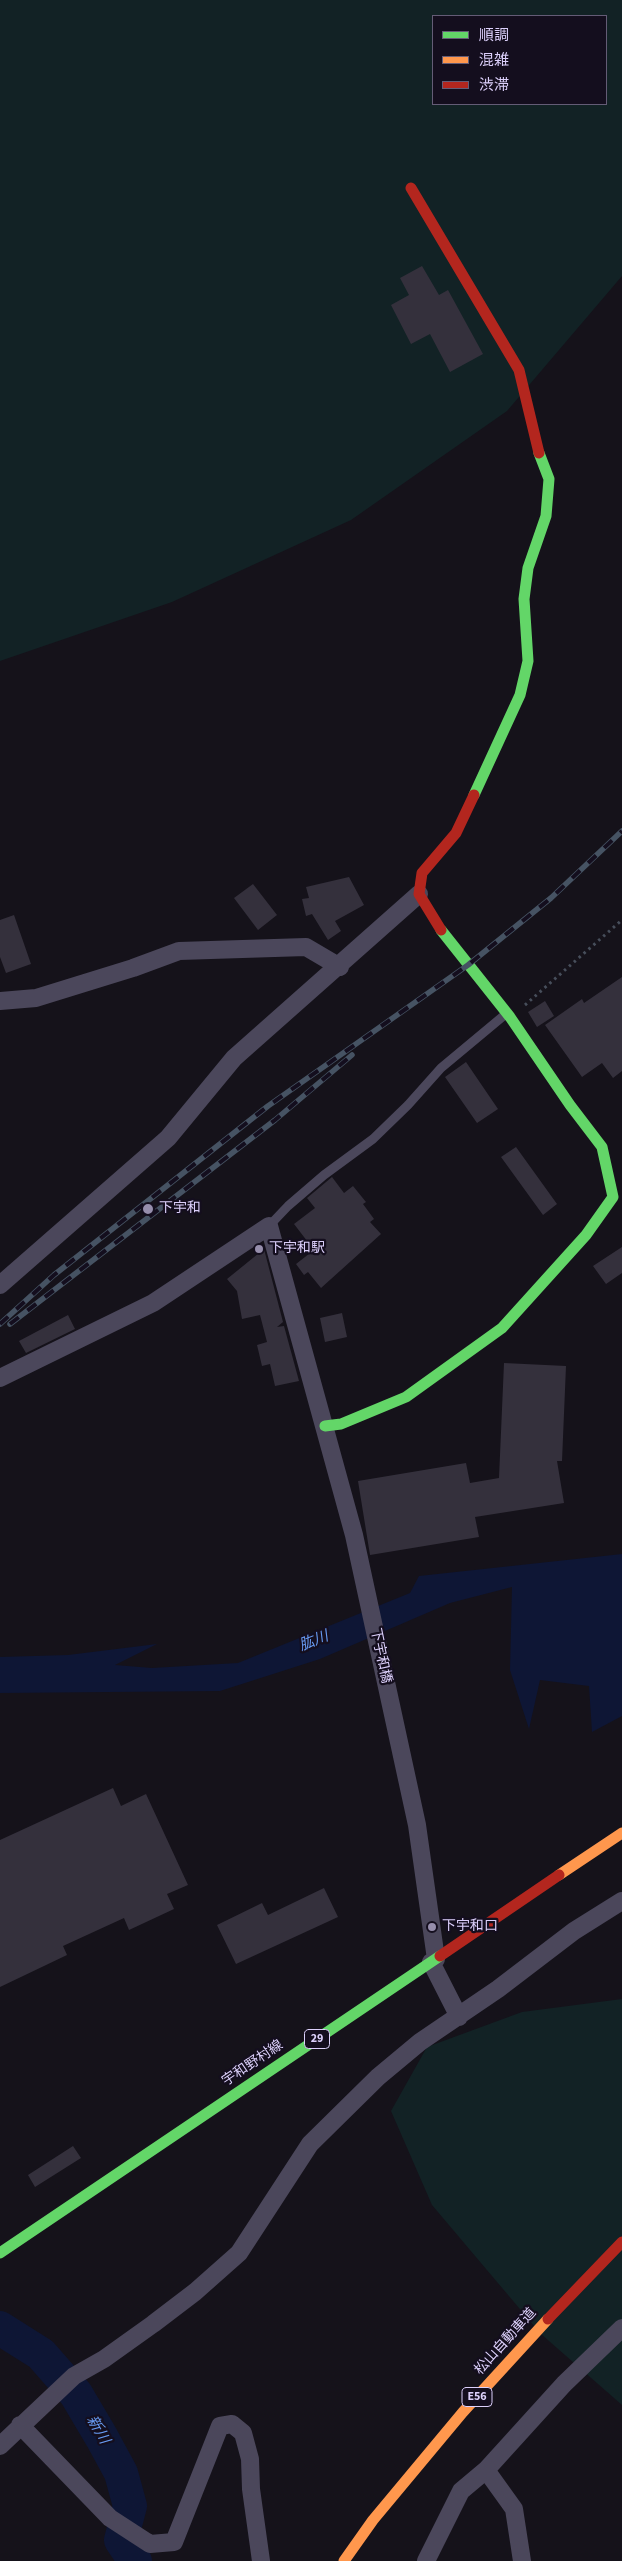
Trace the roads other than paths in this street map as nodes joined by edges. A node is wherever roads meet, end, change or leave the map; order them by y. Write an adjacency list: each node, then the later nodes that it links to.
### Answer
1 (411, 188): 2 (main road)
2 (420, 894): 3 (street); 5 (main road)
3 (340, 967): 4 (street); 8 (street)
4 (0, 1001)
5 (509, 1015): 6 (main road); 7 (lane)
6 (618, 1197): 10 (main road)
7 (269, 1226): 9 (street); 10 (street, 下宇和橋)
8 (0, 1285)
9 (0, 1378)
10 (325, 1426): 13 (street, 下宇和橋)
11 (622, 1834): 13 (main road, 宇和野村線 / 29)
12 (622, 1900): 14 (street)
13 (434, 1960): 14 (street, 下宇和橋); 16 (main road, 宇和野村線 / 29)
14 (459, 2017): 18 (street)
15 (622, 2242): 22 (main road, 松山自動車道 / E56)
16 (0, 2253)
17 (622, 2328): 20 (street)
18 (20, 2425): 19 (street); 21 (street)
19 (0, 2446)
20 (486, 2470): 23 (street); 24 (street)
21 (261, 2561)
22 (344, 2561)
23 (426, 2561)
24 (522, 2561)

